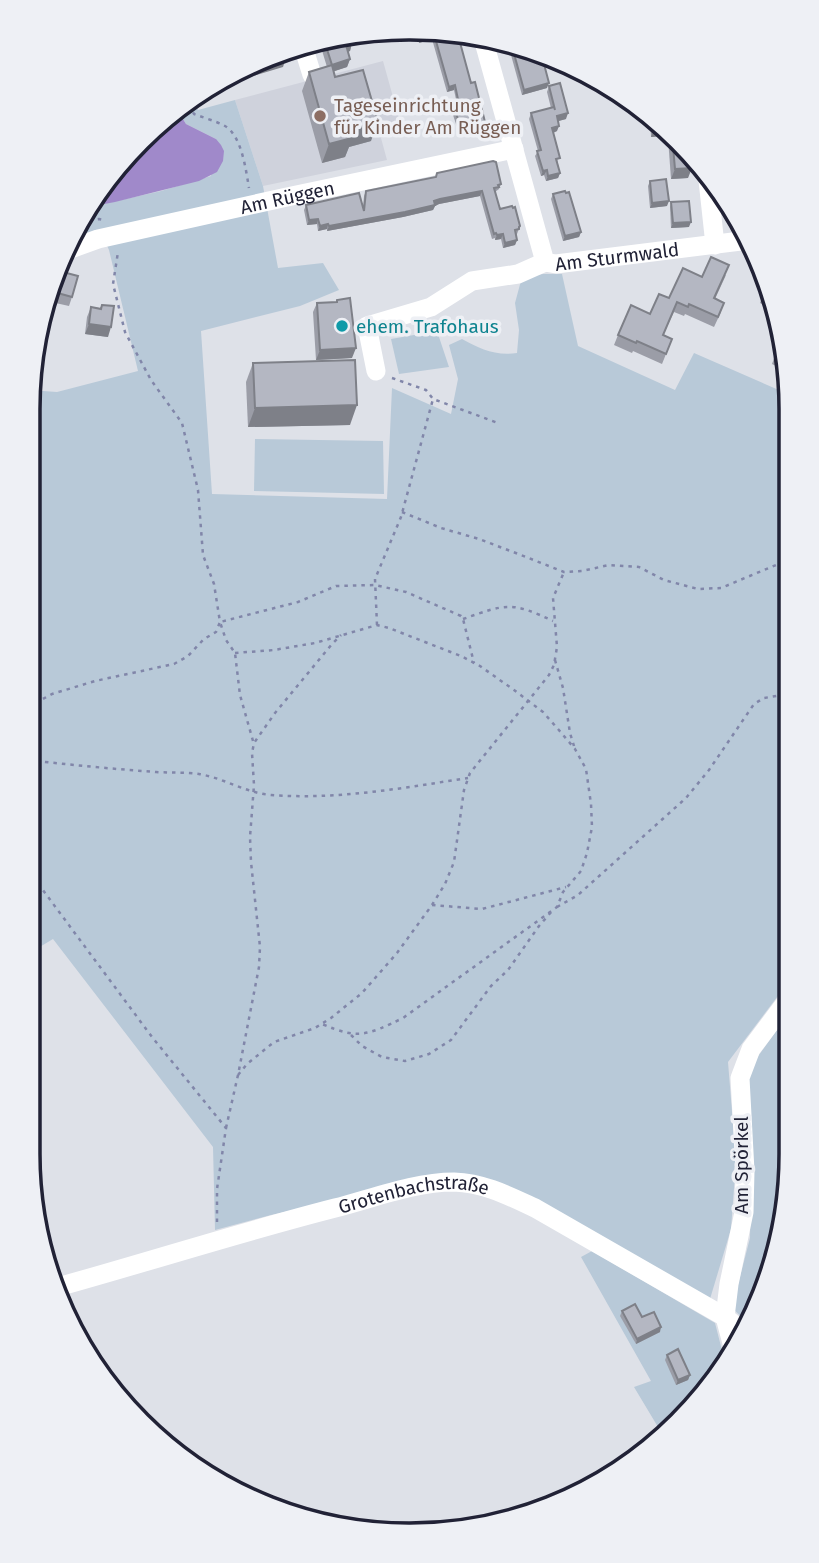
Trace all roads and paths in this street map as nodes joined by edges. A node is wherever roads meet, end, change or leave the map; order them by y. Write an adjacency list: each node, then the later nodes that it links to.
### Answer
1 (486, 48): 5 (street, Am Sturmwald)
2 (306, 55): 3 (street)
3 (312, 75)
4 (192, 111): 7 (path)
5 (513, 149): 7 (street, Am Rüggen); 12 (street, Am Sturmwald)
6 (710, 194): 10 (street)
7 (253, 205): 8 (street, Am Rüggen)
8 (122, 234): 11 (street, Am Rüggen); 22 (path)
9 (738, 241): 10 (street, Am Sturmwald)
10 (715, 244): 12 (street, Am Sturmwald)
11 (78, 246)
12 (545, 262): 13 (street)
13 (376, 372): 14 (path)
14 (433, 399): 15 (path); 16 (path)
15 (498, 423)
16 (402, 512): 18 (path); 19 (path)
17 (779, 564): 18 (path)
18 (564, 572): 21 (path)
19 (375, 585): 20 (path); 22 (path); 23 (path)
20 (463, 619): 21 (path); 27 (path)
21 (555, 621): 26 (path)
22 (220, 622): 25 (path); 29 (path)
23 (377, 625): 24 (path); 27 (path)
24 (343, 634): 25 (path); 31 (path)
25 (235, 653): 31 (path)
26 (555, 659): 30 (path); 32 (path)
27 (474, 663): 30 (path)
28 (779, 696): 39 (path)
29 (40, 701)
30 (528, 701): 32 (path); 34 (path)
31 (254, 743): 35 (path)
32 (575, 749): 37 (path)
33 (40, 761): 35 (path)
34 (468, 778): 35 (path); 38 (path)
35 (254, 791): 43 (path)
36 (40, 886): 44 (path)
37 (567, 887): 38 (path); 39 (path)
38 (432, 905): 41 (path)
39 (556, 907): 42 (path); 42 (path)
40 (779, 1011): 47 (street, Am Spörkel)
41 (322, 1024): 42 (path); 43 (path)
42 (350, 1034)
43 (239, 1075): 44 (path)
44 (226, 1128): 45 (path)
45 (216, 1241): 46 (street, Grotenbachstraße); 47 (street, Grotenbachstraße)
46 (64, 1284)
47 (725, 1317): 48 (street, Grotenbachstraße); 49 (street, Am Spörkel)
48 (736, 1326)
49 (730, 1336)

